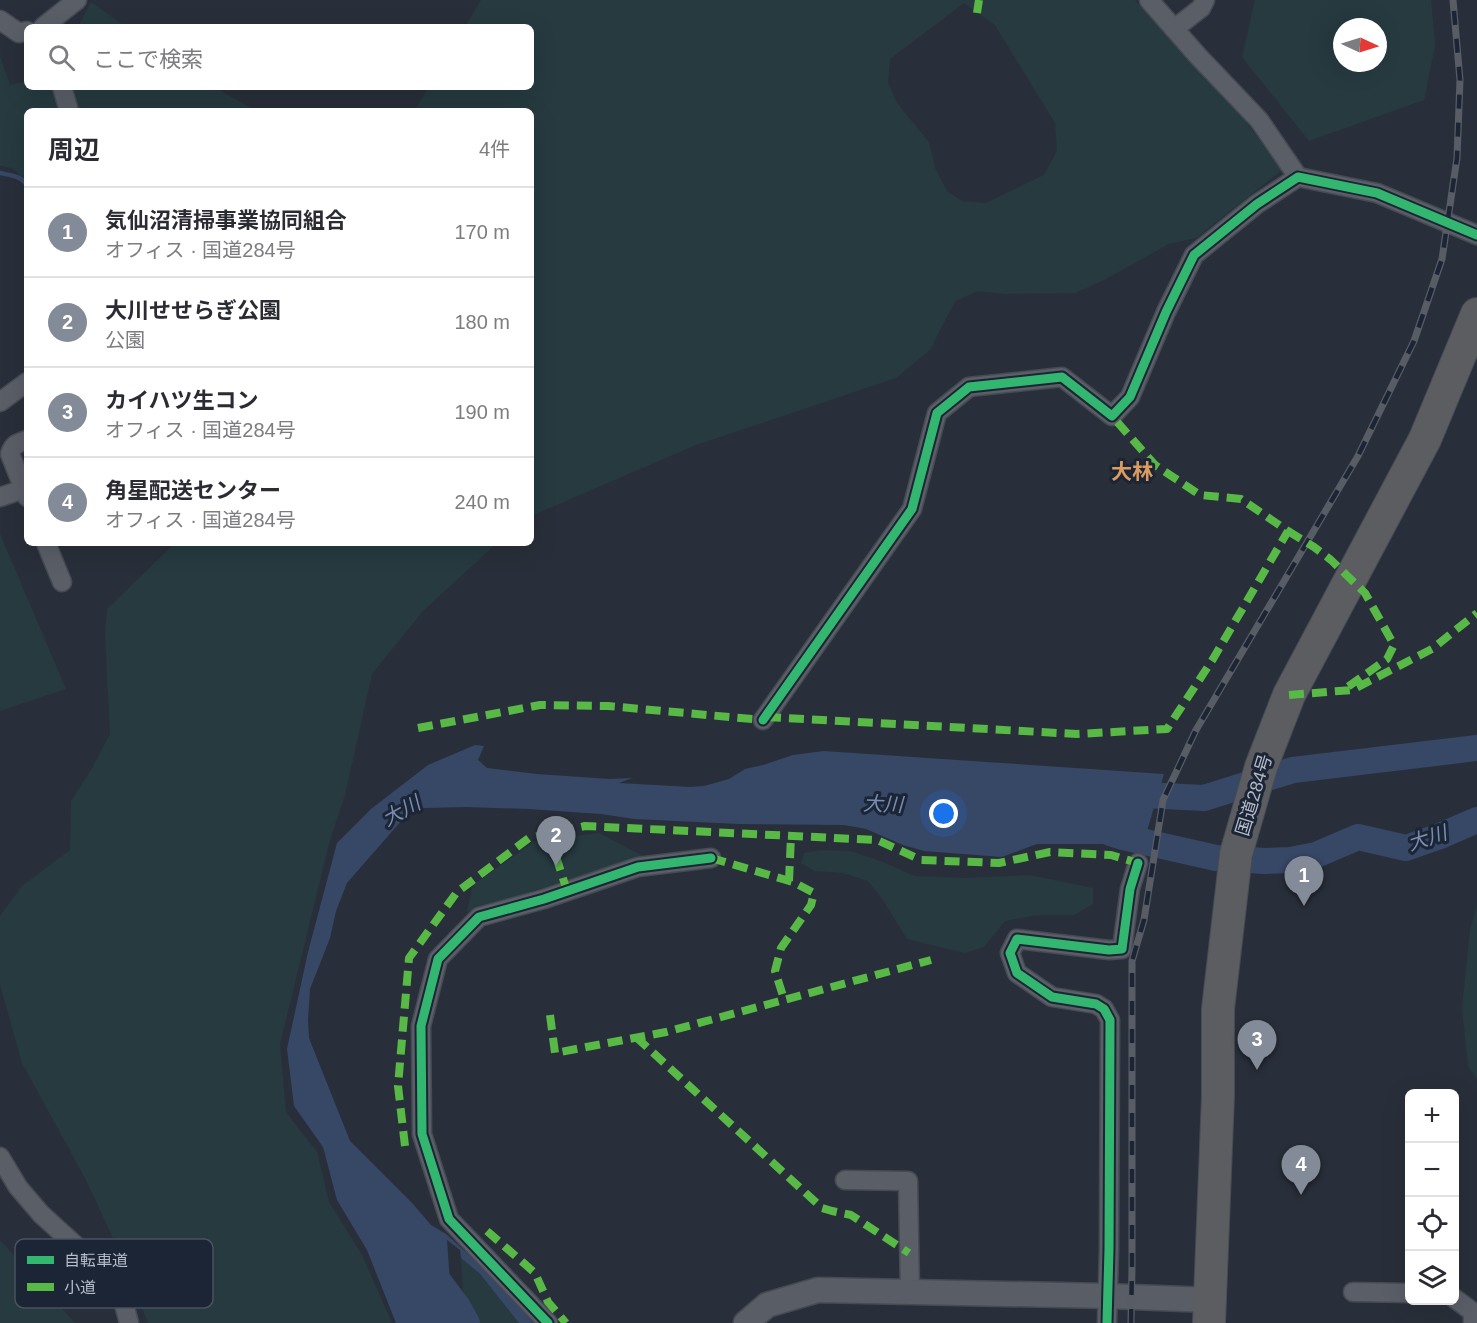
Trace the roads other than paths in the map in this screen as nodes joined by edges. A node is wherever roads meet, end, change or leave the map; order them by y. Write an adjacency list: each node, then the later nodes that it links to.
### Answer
1 (76, 0): 5 (street)
2 (1149, 0): 6 (street)
3 (1205, 0): 6 (street)
4 (0, 20): 7 (street)
5 (47, 24)
6 (1174, 29): 10 (street)
7 (24, 32)
8 (63, 90): 9 (street)
9 (68, 108)
10 (1298, 177): 11 (street); 21 (street)
11 (1477, 235)
12 (1477, 314): 33 (highway, 国道284号)
13 (24, 384): 14 (street)
14 (0, 402)
15 (24, 441): 16 (street)
16 (24, 486)
17 (24, 491): 18 (street)
18 (0, 497)
19 (47, 546): 20 (street)
20 (62, 582)
21 (764, 720)
22 (711, 858): 35 (street)
23 (1138, 863): 30 (street)
24 (0, 1157): 26 (street)
25 (845, 1180): 27 (street)
26 (68, 1239)
27 (910, 1292): 30 (street); 36 (street)
28 (1353, 1292): 29 (street)
29 (1405, 1293)
30 (1107, 1296): 33 (street); 37 (street)
31 (1459, 1301): 38 (street)
32 (125, 1308): 34 (street)
33 (1209, 1311)
34 (129, 1323)
35 (548, 1323)
36 (746, 1323)
37 (1107, 1323)
38 (1473, 1323)

